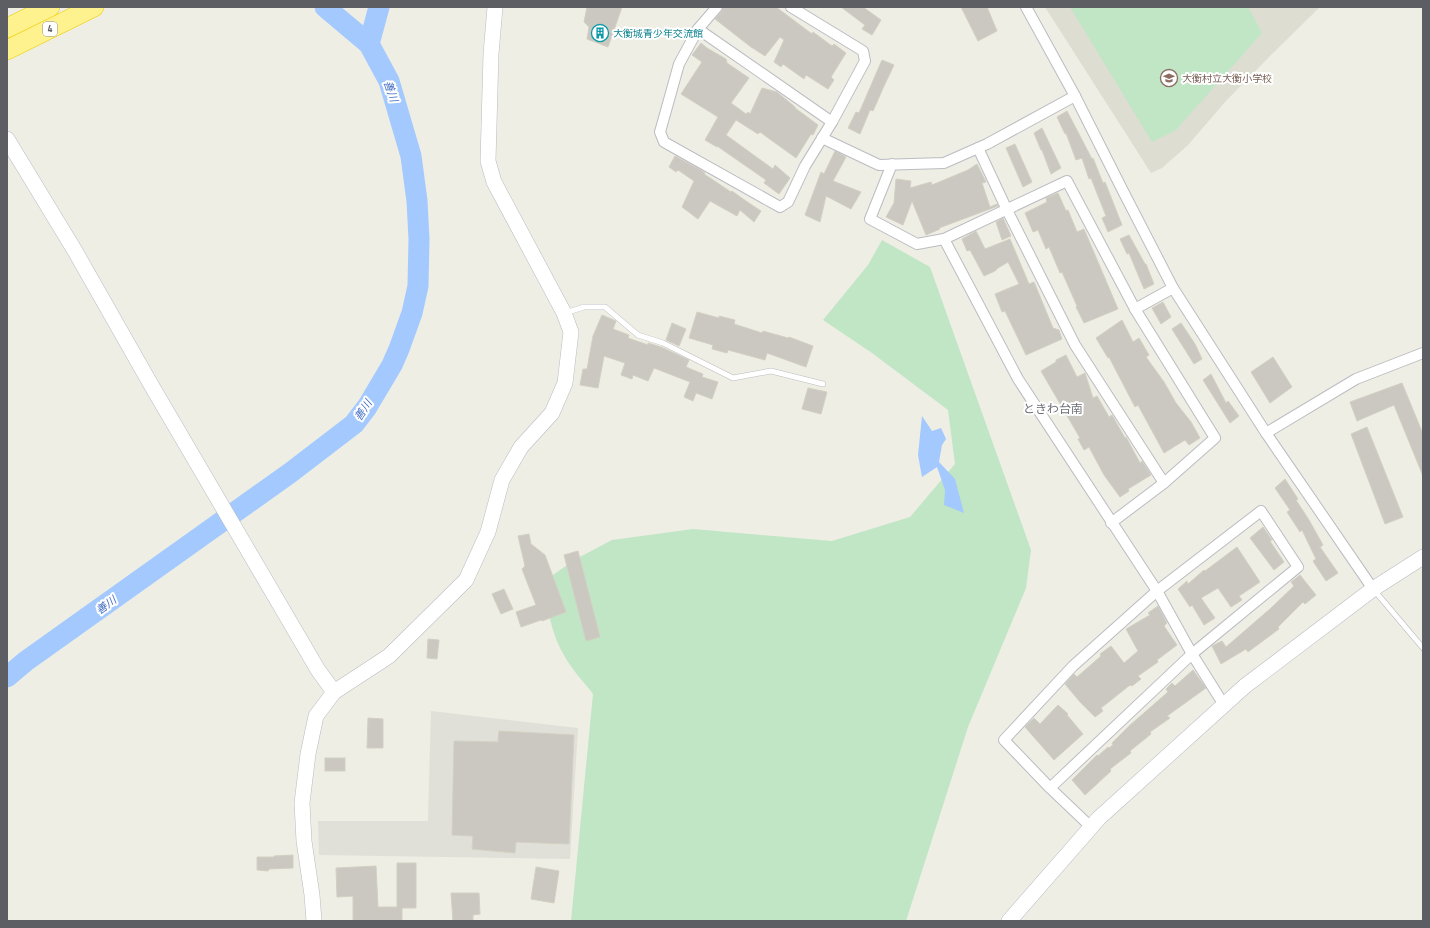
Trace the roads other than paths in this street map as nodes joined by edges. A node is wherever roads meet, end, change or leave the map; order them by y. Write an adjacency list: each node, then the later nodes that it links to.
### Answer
1 (50, 7): 7 (highway, 4)
2 (94, 7): 9 (highway, 4)
3 (495, 7): 20 (street)
4 (717, 7): 8 (street)
5 (1026, 7): 10 (street)
6 (793, 8): 11 (street)
7 (7, 28)
8 (698, 29): 11 (street); 12 (street)
9 (7, 50)
10 (1076, 96): 14 (street); 18 (street)
11 (832, 122): 12 (street)
12 (822, 138): 15 (street)
13 (7, 139): 31 (street)
14 (978, 148): 15 (street); 16 (street)
15 (892, 164): 17 (street)
16 (1007, 210): 17 (street); 19 (street); 24 (street)
17 (944, 239): 25 (street)
18 (1173, 288): 19 (street); 23 (street)
19 (1135, 309): 24 (street)
20 (564, 313): 22 (lane); 31 (street)
21 (1423, 353): 23 (street)
22 (823, 384)
23 (1266, 432): 27 (street)
24 (1164, 483): 25 (street)
25 (1111, 523): 28 (street)
26 (1423, 557): 27 (street)
27 (1373, 589): 29 (lane); 32 (street)
28 (1157, 591): 30 (street); 30 (street); 33 (street)
29 (1423, 648)
30 (1192, 654): 32 (street); 33 (street)
31 (334, 692): 35 (street)
32 (1224, 704): 34 (street)
33 (1050, 788): 34 (street)
34 (1092, 827): 36 (street)
35 (314, 921)
36 (1009, 921)

